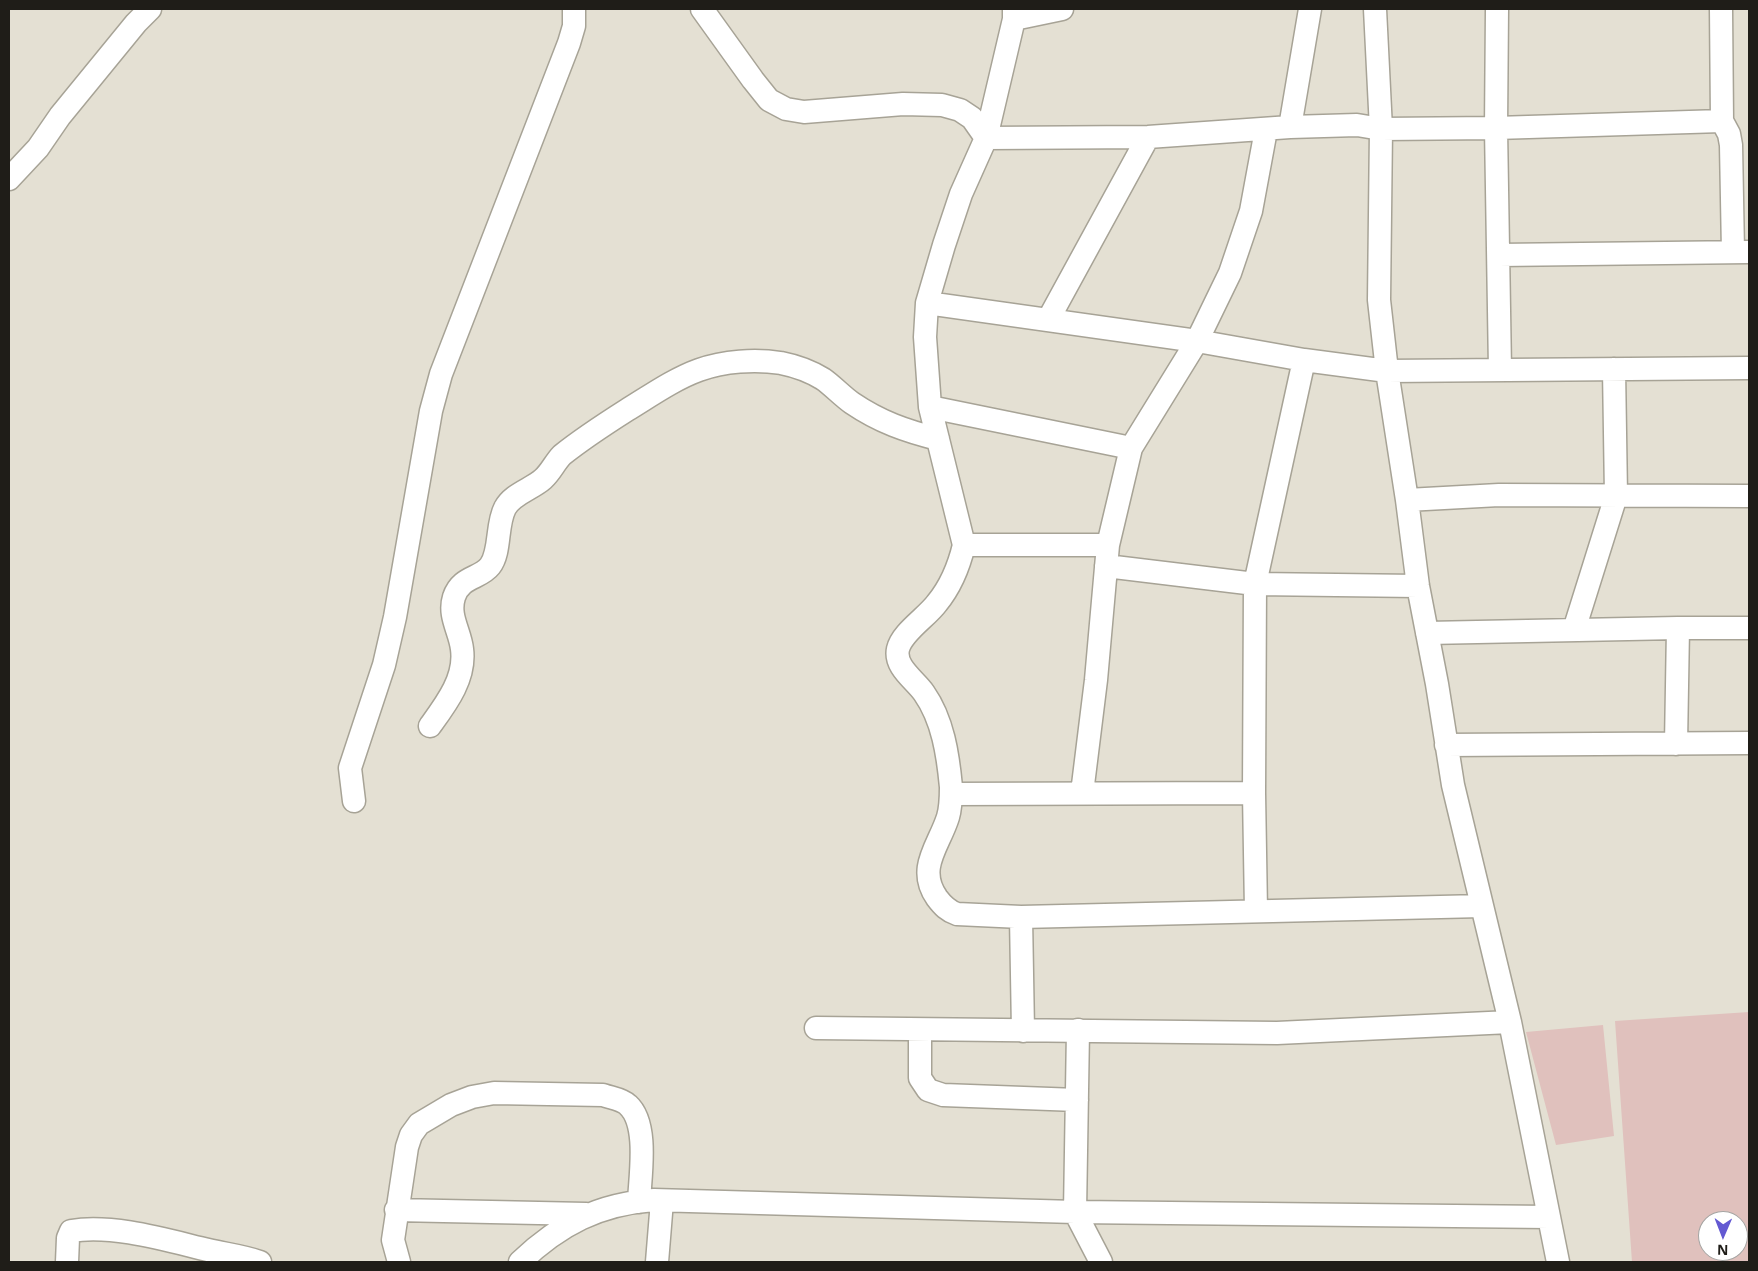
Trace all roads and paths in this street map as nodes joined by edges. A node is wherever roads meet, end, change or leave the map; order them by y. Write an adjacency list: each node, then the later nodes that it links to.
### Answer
1 (150, 9): 17 (street)
2 (574, 9): 49 (street)
3 (702, 9): 16 (street)
4 (1062, 9): 9 (street)
5 (1310, 9): 11 (street)
6 (1375, 9): 13 (street)
7 (1497, 9): 12 (street)
8 (1721, 9): 10 (street)
9 (1014, 14): 16 (street)
10 (1722, 121): 12 (street); 18 (street)
11 (1290, 128): 13 (street); 14 (street)
12 (1496, 128): 13 (street); 19 (street)
13 (1381, 129): 27 (street)
14 (1266, 130): 15 (street); 22 (street)
15 (1148, 137): 16 (street); 21 (street)
16 (986, 138): 20 (street)
17 (9, 179)
18 (1741, 252): 19 (street)
19 (1499, 255): 26 (street)
20 (927, 303): 21 (street); 28 (street)
21 (1048, 320): 22 (street)
22 (1197, 341): 23 (street); 30 (street)
23 (1304, 360): 27 (street); 36 (street)
24 (1749, 368): 25 (street)
25 (1614, 369): 26 (street); 31 (street)
26 (1500, 370): 27 (street)
27 (1387, 372): 33 (street)
28 (930, 407): 29 (street); 30 (street)
29 (938, 439): 34 (street); 42 (street)
30 (1131, 448): 35 (street)
31 (1616, 496): 32 (street); 33 (street); 40 (street)
32 (1749, 496)
33 (1407, 500): 37 (street)
34 (964, 545): 35 (street); 48 (street)
35 (1107, 556): 36 (street); 46 (street)
36 (1255, 584): 37 (street); 47 (street)
37 (1418, 586): 41 (street)
38 (1678, 628): 39 (street); 40 (street); 44 (street)
39 (1749, 628)
40 (1574, 630): 41 (street)
41 (1427, 633): 45 (street)
42 (430, 726)
43 (1749, 743): 44 (street)
44 (1676, 744): 45 (street)
45 (1446, 745): 50 (street)
46 (1082, 793): 47 (street); 48 (street)
47 (1254, 793): 51 (street)
48 (951, 794): 52 (street)
49 (354, 801)
50 (1482, 906): 51 (street); 53 (street)
51 (1256, 911): 52 (street)
52 (1022, 917): 57 (street)
53 (1510, 1022): 56 (street); 64 (street)
54 (816, 1028): 55 (street)
55 (920, 1030): 57 (street); 58 (street)
56 (1078, 1030): 57 (street); 58 (street)
57 (1023, 1031)
58 (1077, 1100): 62 (street)
59 (662, 1201): 60 (street); 62 (street); 71 (street)
60 (639, 1202): 61 (street); 63 (street)
61 (396, 1210): 63 (street); 69 (street)
62 (1075, 1212): 64 (street); 66 (street)
63 (587, 1214): 70 (street)
64 (1550, 1217): 72 (street)
65 (206, 1256): 67 (street); 68 (street)
66 (1094, 1261)
67 (67, 1262)
68 (260, 1262)
69 (398, 1262)
70 (520, 1262)
71 (657, 1262)
72 (1558, 1262)

